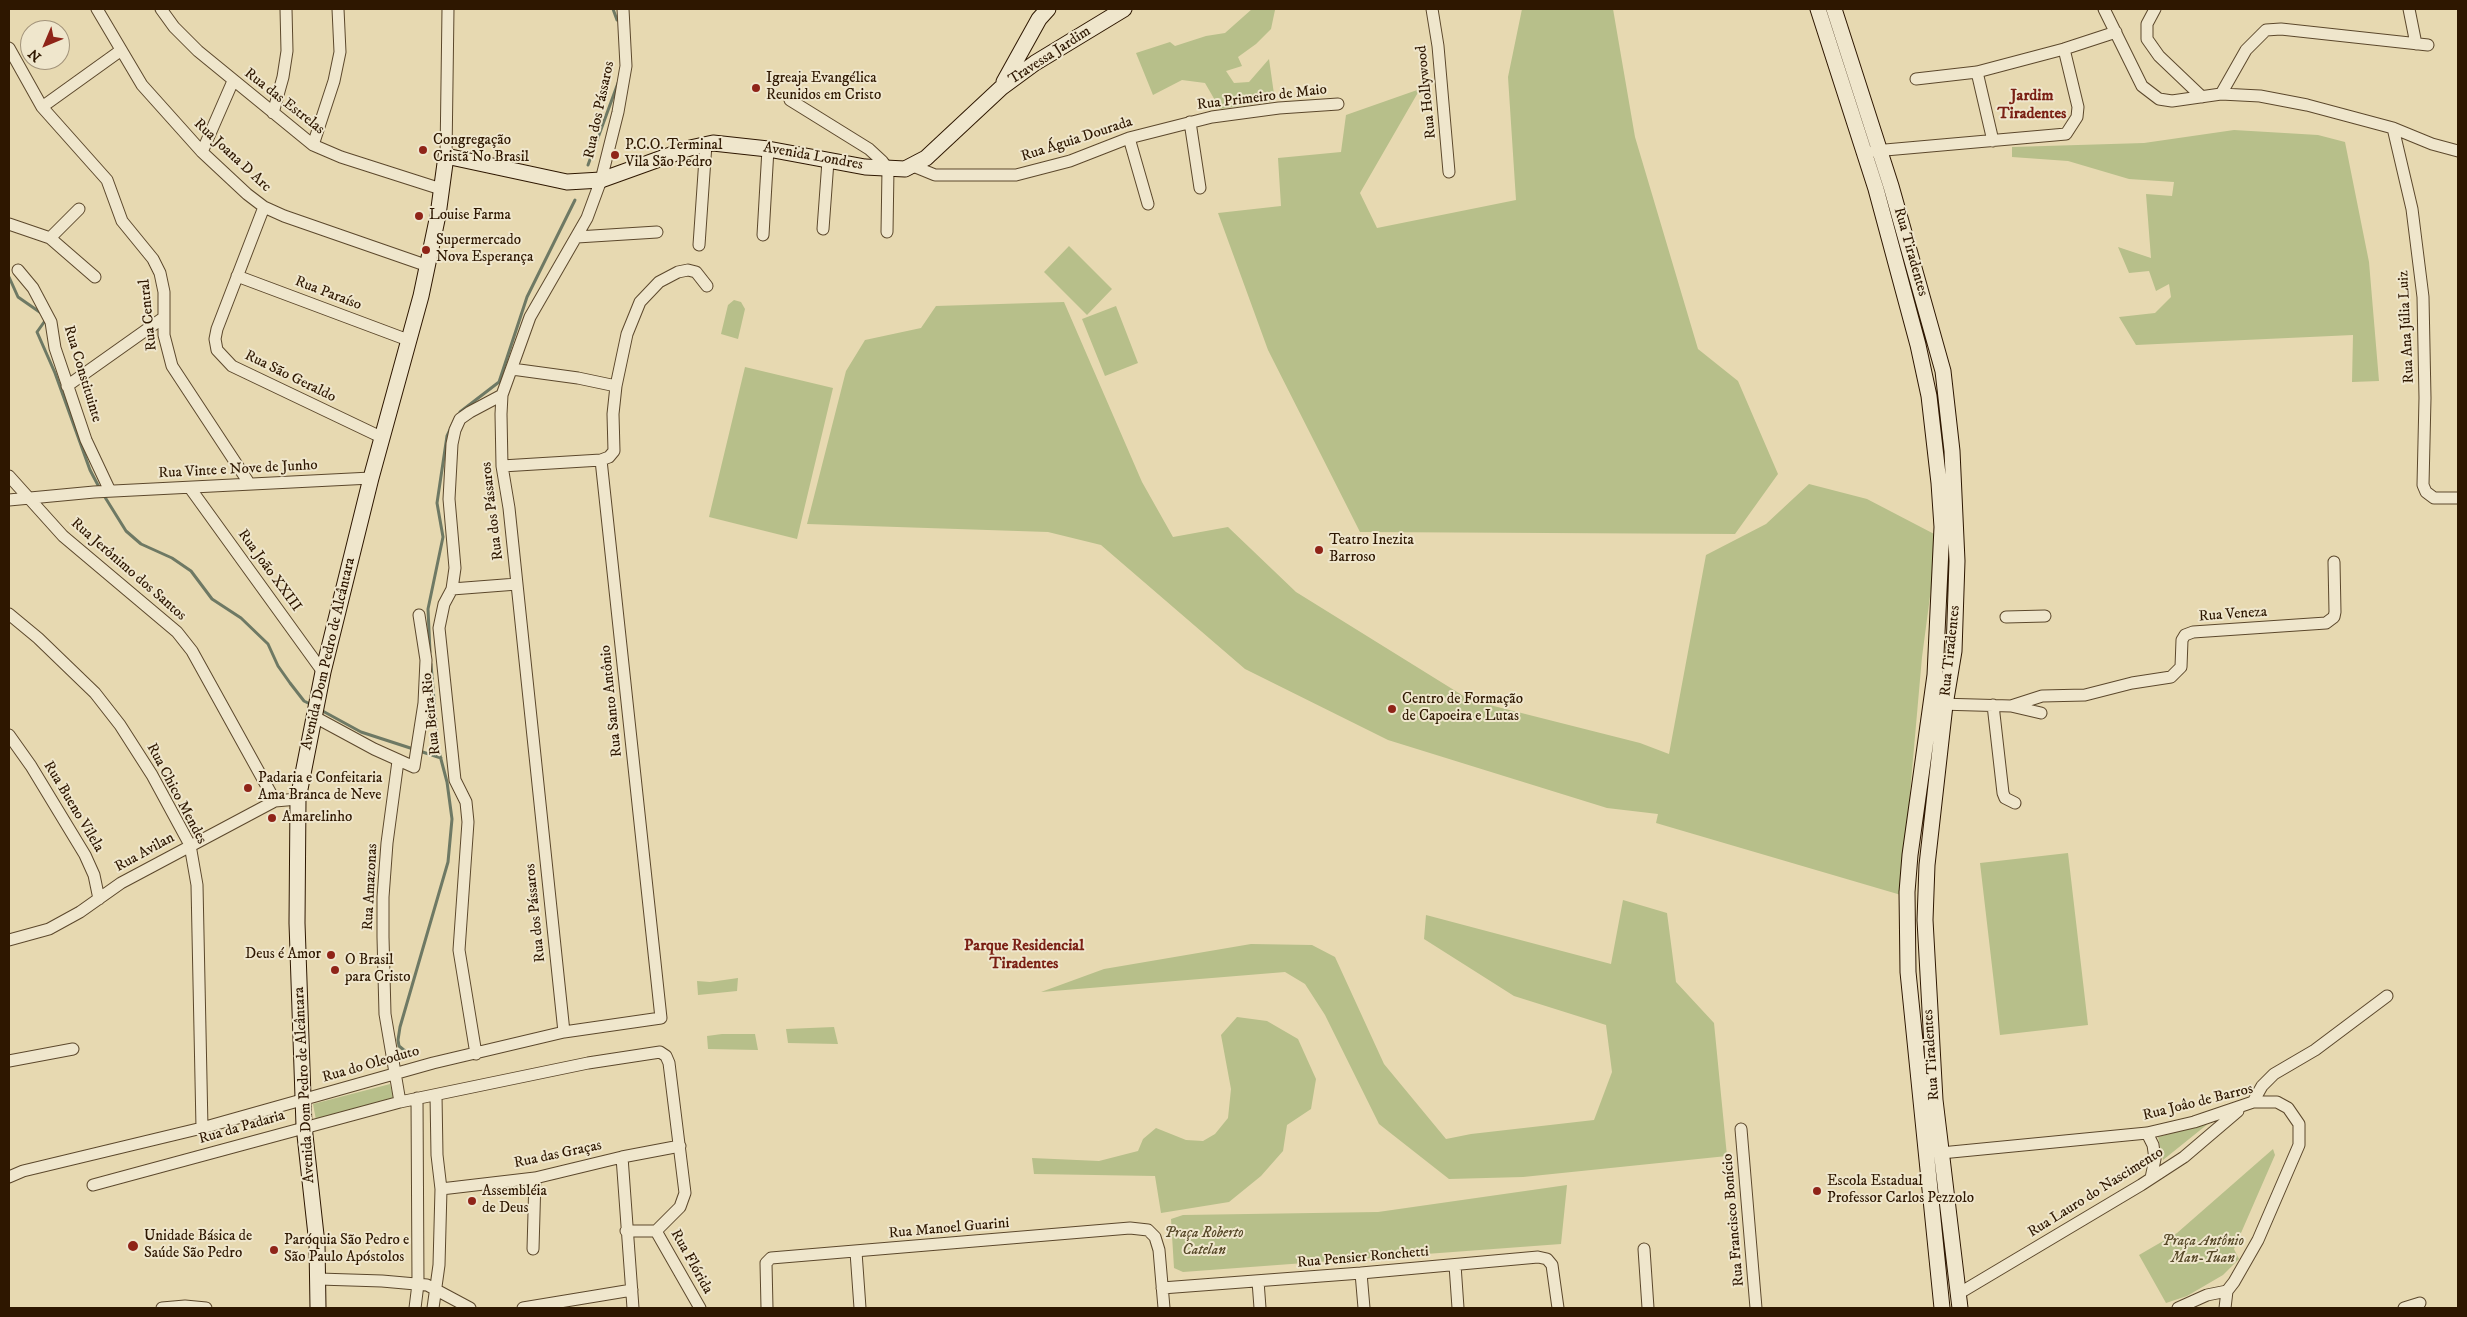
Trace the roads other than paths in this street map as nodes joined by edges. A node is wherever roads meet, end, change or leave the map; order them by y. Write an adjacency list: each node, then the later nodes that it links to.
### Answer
1 (97, 9): 21 (street, Rua Joana D Arc)
2 (161, 9): 25 (street, Rua das Estrelas)
3 (286, 9): 32 (street)
4 (338, 9): 37 (street)
5 (448, 9): 44 (street, Avenida Dom Pedro de Alcântara)
6 (623, 9): 49 (street, Rua dos Pássaros)
7 (1124, 9): 22 (street, Travessa Jardim)
8 (1432, 9): 48 (street, Rua Hollywood)
9 (1818, 9): 43 (street, Rua Tiradentes)
10 (1834, 9): 40 (street, Rua Tiradentes)
11 (2104, 9): 15 (street)
12 (2155, 9): 28 (street)
13 (2409, 9): 16 (street)
14 (1043, 10): 19 (street)
15 (2116, 32): 20 (street); 28 (street)
16 (2416, 44): 17 (street); 27 (street)
17 (2428, 45)
18 (9, 48): 31 (street, Rua Central)
19 (1023, 48): 22 (street); 26 (street)
20 (2064, 49): 23 (street); 36 (street)
21 (120, 51): 31 (street); 42 (street, Rua Joana D Arc)
22 (1035, 63): 26 (street, Travessa Jardim)
23 (1977, 72): 24 (street); 36 (street)
24 (1916, 79)
25 (233, 81): 32 (street, Rua das Estrelas); 42 (street)
26 (1001, 88): 46 (street, Avenida Londres)
27 (2221, 94): 28 (street); 34 (street)
28 (2202, 97)
29 (790, 100): 47 (street)
30 (1338, 104): 33 (street, Rua Primeiro de Maio)
31 (42, 107): 70 (street, Rua Central)
32 (272, 113): 37 (street, Rua das Estrelas)
33 (1190, 122): 35 (street, Rua Águia Dourada); 51 (street)
34 (2393, 128): 41 (street); 85 (street, Rua Ana Júlia Luiz)
35 (1129, 138): 46 (street, Rua Águia Dourada); 54 (street)
36 (1992, 141): 40 (street)
37 (312, 144): 52 (street, Rua das Estrelas)
38 (706, 144): 39 (street, Avenida Londres); 49 (street, Avenida Londres); 64 (street)
39 (768, 149): 45 (street, Avenida Londres); 61 (street)
40 (1880, 150): 43 (street); 50 (street, Rua Tiradentes)
41 (2458, 151)
42 (202, 152): 55 (street, Rua Joana D Arc)
43 (1864, 152): 53 (street, Rua Tiradentes)
44 (446, 156): 49 (street, Avenida Londres); 52 (street, Avenida Dom Pedro de Alcântara)
45 (828, 161): 47 (street, Avenida Londres); 58 (street)
46 (913, 166): 47 (street, Avenida Londres)
47 (888, 169): 60 (street)
48 (1450, 172)
49 (600, 180): 62 (street, Rua dos Pássaros)
50 (1891, 186): 53 (street); 87 (street, Rua Tiradentes)
51 (1200, 188)
52 (441, 189): 65 (street, Avenida Dom Pedro de Alcântara)
53 (1876, 190): 87 (street, Rua Tiradentes)
54 (1148, 204)
55 (264, 207): 65 (street, Rua Joana D Arc); 67 (street, Rua São Geraldo)
56 (79, 209): 63 (street)
57 (9, 224): 63 (street)
58 (823, 229)
59 (657, 232): 62 (street)
60 (887, 232)
61 (763, 235)
62 (577, 237): 72 (street, Rua dos Pássaros)
63 (50, 238): 68 (street)
64 (699, 245)
65 (428, 266): 71 (street, Avenida Dom Pedro de Alcântara)
66 (18, 270): 73 (street, Rua Constituinte)
67 (237, 276): 71 (street, Rua Paraíso); 76 (street, Rua São Geraldo)
68 (96, 277)
69 (707, 286): 74 (street)
70 (163, 318): 73 (street); 81 (street, Rua Central)
71 (408, 340): 76 (street, Avenida Dom Pedro de Alcântara)
72 (512, 369): 74 (street); 75 (street, Rua dos Pássaros)
73 (67, 386): 83 (street, Rua Constituinte)
74 (616, 386): 77 (street)
75 (502, 394): 78 (street, Rua dos Pássaros); 90 (street, Rua Beira Rio)
76 (383, 438): 80 (street, Avenida Dom Pedro de Alcântara)
77 (601, 460): 78 (street); 116 (street, Rua Santo Antônio)
78 (502, 466): 89 (street, Rua dos Pássaros)
79 (9, 476): 84 (street, Rua Jerônimo dos Santos)
80 (371, 478): 81 (street, Rua Vinte e Nove de Junho); 95 (street, Avenida Dom Pedro de Alcântara)
81 (249, 483): 82 (street, Rua Vinte e Nove de Junho)
82 (190, 488): 83 (street, Rua Vinte e Nove de Junho); 95 (street, Rua João XXIII)
83 (108, 491): 84 (street, Rua Vinte e Nove de Junho)
84 (27, 498): 86 (street, Rua Vinte e Nove de Junho); 104 (street, Rua Jerônimo dos Santos)
85 (2458, 498)
86 (9, 500)
87 (1949, 535): 96 (street, Rua Tiradentes)
88 (2334, 562): 98 (street, Rua Veneza)
89 (517, 584): 90 (street); 117 (street, Rua dos Pássaros)
90 (452, 588): 119 (street, Rua Beira Rio)
91 (9, 614): 108 (street, Rua Chico Mendes)
92 (419, 615): 102 (street)
93 (2045, 616): 94 (street)
94 (2006, 617)
95 (323, 672): 99 (street, Avenida Dom Pedro de Alcântara)
96 (1938, 704): 97 (street); 106 (street, Rua Tiradentes); 107 (street, Rua Tiradentes)
97 (1993, 705): 98 (street); 105 (street)
98 (2011, 706): 100 (street)
99 (314, 713): 102 (street); 103 (street, Avenida Dom Pedro de Alcântara)
100 (2041, 713)
101 (9, 735): 111 (street, Rua Bueno Vilela)
102 (398, 761): 121 (street, Rua Amazonas)
103 (298, 799): 104 (street, Rua Avilan); 124 (street, Avenida Dom Pedro de Alcântara)
104 (275, 801): 108 (street, Rua Avilan)
105 (2015, 803)
106 (1916, 811): 107 (street); 109 (street, Rua Tiradentes)
107 (1934, 814): 110 (street, Rua Tiradentes)
108 (190, 846): 111 (street, Rua Avilan); 128 (street, Rua Chico Mendes)
109 (1907, 885): 110 (street); 114 (street, Rua Tiradentes)
110 (1926, 890): 115 (street, Rua Tiradentes)
111 (99, 899): 112 (street, Rua Avilan)
112 (9, 940)
113 (2387, 996): 126 (street, Rua Lauro do Nascimento)
114 (1912, 1007): 115 (street); 173 (street, Rua Tiradentes)
115 (1929, 1012): 132 (street, Rua Tiradentes)
116 (659, 1019): 117 (street, Rua do Oleoduto)
117 (564, 1032): 119 (street, Rua do Oleoduto)
118 (73, 1049): 120 (street)
119 (476, 1054): 121 (street, Rua do Oleoduto)
120 (9, 1061)
121 (394, 1074): 124 (street, Rua do Oleoduto); 125 (street, Rua Amazonas)
122 (436, 1095): 123 (street); 131 (street); 138 (street)
123 (417, 1098): 125 (street); 148 (street)
124 (304, 1100): 127 (street, Avenida Dom Pedro de Alcântara); 128 (street, Rua do Oleoduto)
125 (400, 1102): 127 (street, Rua da Padaria)
126 (2241, 1108): 130 (street, Rua Joâo de Barros); 136 (street, Rua Lauro do Nascimento); 152 (street, Rua Joâo de Barros)
127 (304, 1126): 137 (street, Rua da Padaria); 146 (street, Avenida Dom Pedro de Alcântara)
128 (202, 1128): 134 (street, Rua do Oleoduto)
129 (1741, 1129): 172 (street, Rua Francisco Bonício)
130 (2146, 1133): 132 (street, Rua Joâo de Barros); 136 (street)
131 (680, 1146): 133 (street, Rua das Graças); 140 (street)
132 (1941, 1153): 153 (street, Rua Tiradentes)
133 (622, 1156): 135 (street, Rua das Graças); 139 (street)
134 (9, 1177)
135 (535, 1178): 138 (street, Rua das Graças); 141 (street)
136 (2151, 1178): 153 (street, Rua Lauro do Nascimento)
137 (93, 1185)
138 (441, 1189): 150 (street)
139 (626, 1231): 140 (street); 151 (street)
140 (656, 1231): 163 (street, Rua Flórida)
141 (533, 1249)
142 (1644, 1249): 171 (street)
143 (856, 1252): 149 (street, Rua Manoel Guarini); 164 (street, Rua Manoel Guarini); 165 (street)
144 (1455, 1265): 145 (street, Rua Pensier Ronchetti); 169 (street); 170 (street, Rua Pensier Ronchetti)
145 (1361, 1274): 147 (street, Rua Pensier Ronchetti); 168 (street)
146 (319, 1279): 148 (street); 157 (street, Avenida Dom Pedro de Alcântara)
147 (1258, 1281): 149 (street, Rua Pensier Ronchetti); 167 (street)
148 (418, 1284): 150 (street); 158 (street)
149 (1162, 1288): 166 (street)
150 (436, 1289): 159 (street); 160 (street)
151 (632, 1290): 161 (street); 162 (street)
152 (2227, 1291): 174 (street); 175 (street, Rua Joâo de Barros)
153 (1959, 1301)
154 (2420, 1303): 176 (street)
155 (162, 1308): 156 (street)
156 (206, 1308)
157 (318, 1308)
158 (415, 1308)
159 (433, 1308)
160 (470, 1308)
161 (524, 1308)
162 (633, 1308)
163 (700, 1308)
164 (767, 1308)
165 (860, 1308)
166 (1164, 1308)
167 (1260, 1308)
168 (1364, 1308)
169 (1458, 1308)
170 (1558, 1308)
171 (1648, 1308)
172 (1756, 1308)
173 (1942, 1308)
174 (2178, 1308)
175 (2225, 1308)
176 (2404, 1308)

